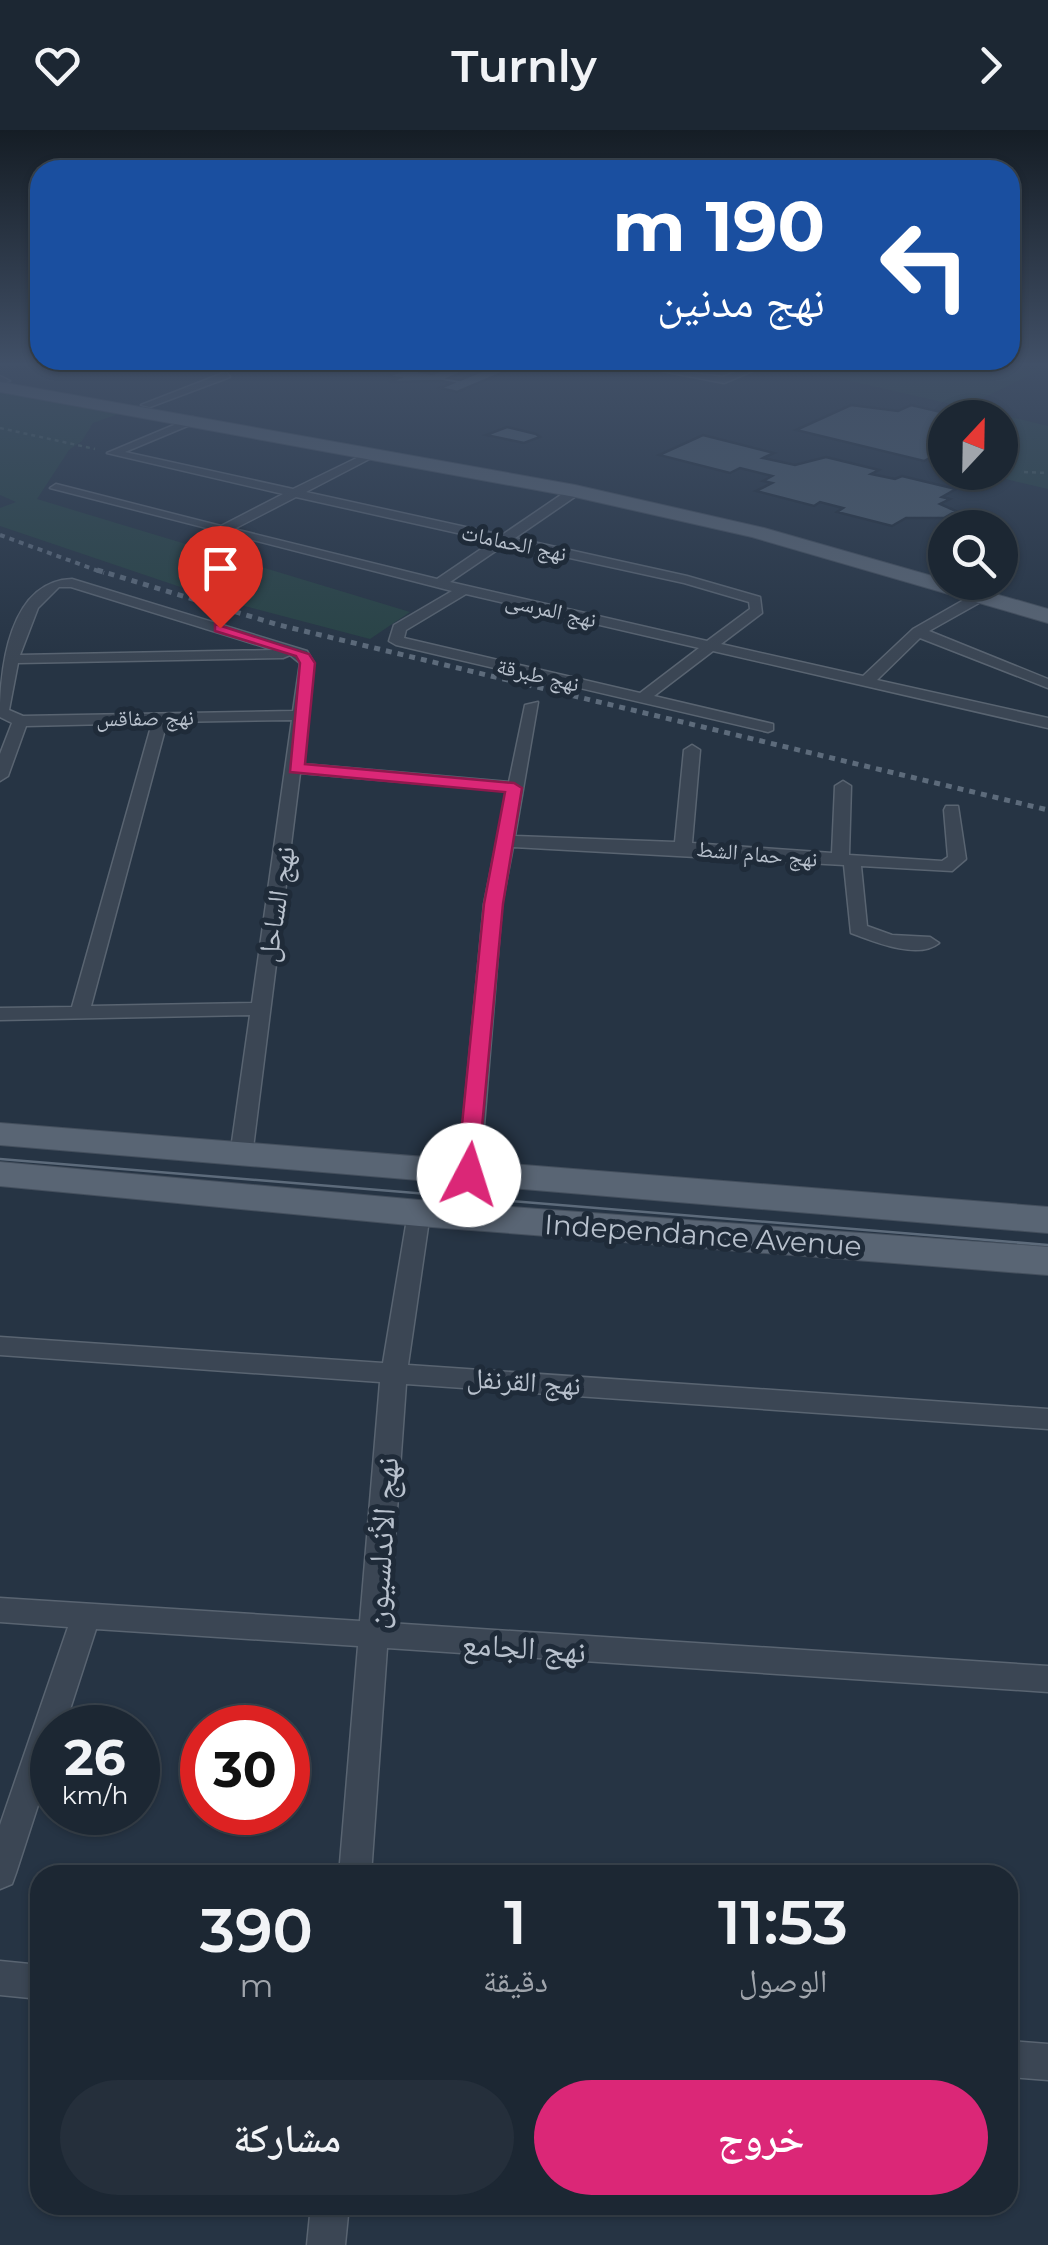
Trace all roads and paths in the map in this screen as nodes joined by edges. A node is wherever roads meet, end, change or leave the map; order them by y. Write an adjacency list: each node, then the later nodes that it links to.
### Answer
1 (166, 466): 9 (street, نهج الحمامات)
2 (349, 466): 9 (street)
3 (441, 466): 8 (main road)
4 (466, 466): 12 (main road)
5 (1024, 472): 6 (path)
6 (1048, 473)
7 (56, 488): 10 (street, نهج المرسى)
8 (575, 491): 11 (street); 13 (main road)
9 (292, 495): 10 (street); 11 (street, نهج الحمامات)
10 (222, 530): 14 (street, نهج المرسى)
11 (503, 540): 14 (street); 22 (street, نهج الحمامات)
12 (928, 570)
13 (928, 577)
14 (439, 584): 15 (street, نهج المرسى)
15 (464, 590): 22 (street, نهج المرسى); 27 (street, نهج طبرقة)
16 (961, 600): 21 (street)
17 (1005, 600): 20 (main road)
18 (1018, 600): 19 (main road)
19 (1048, 608)
20 (1048, 616)
21 (918, 632): 25 (street); 26 (street)
22 (712, 647): 25 (street, نهج المرسى); 27 (street)
23 (302, 654): 24 (street); 24 (street); 30 (street, نهج الساحل)
24 (13, 659): 28 (street)
25 (866, 682): 33 (street, نهج المرسى)
26 (1048, 684)
27 (640, 700): 34 (street, نهج طبرقة)
28 (1, 702): 32 (street)
29 (532, 705): 39 (street)
30 (300, 714): 31 (street, نهج صفاقس); 36 (street, نهج الساحل)
31 (162, 718): 32 (street, نهج صفاقس); 46 (street)
32 (20, 720): 37 (street)
33 (1048, 724)
34 (768, 727)
35 (692, 750): 42 (street)
36 (296, 768): 39 (street); 45 (street, نهج الساحل)
37 (0, 776)
38 (843, 786): 43 (street)
39 (514, 788): 41 (street)
40 (952, 810): 43 (street, نهج حمام الشط)
41 (504, 841): 42 (street, نهج حمام الشط); 51 (street)
42 (683, 848): 43 (street, نهج حمام الشط)
43 (846, 861): 44 (street)
44 (930, 943)
45 (260, 1009): 46 (street); 49 (street, نهج الساحل)
46 (80, 1012): 47 (street)
47 (0, 1014)
48 (0, 1134): 49 (main road, Independance Avenue)
49 (241, 1156): 51 (main road, Independance Avenue)
50 (0, 1174): 52 (main road, Independance Avenue)
51 (469, 1175): 53 (main road, Independance Avenue)
52 (420, 1213): 54 (main road, Independance Avenue); 56 (street, نهج الأندلسيون)
53 (1048, 1220)
54 (1048, 1261)
55 (0, 1346): 56 (street, نهج القرنفل)
56 (394, 1372): 57 (street, نهج القرنفل); 60 (street, نهج الأندلسيون)
57 (1048, 1419)
58 (0, 1610): 59 (street, نهج الجامع)
59 (86, 1616): 60 (street, نهج الجامع); 63 (street)
60 (374, 1637): 61 (street, نهج الجامع); 62 (street, نهج الأندلسيون)
61 (1048, 1679)
62 (356, 1865)
63 (0, 1873)
64 (0, 1978): 65 (street)
65 (30, 1981)
66 (1018, 2060): 67 (street)
67 (1048, 2062)
68 (329, 2215): 69 (street)
69 (326, 2245)

